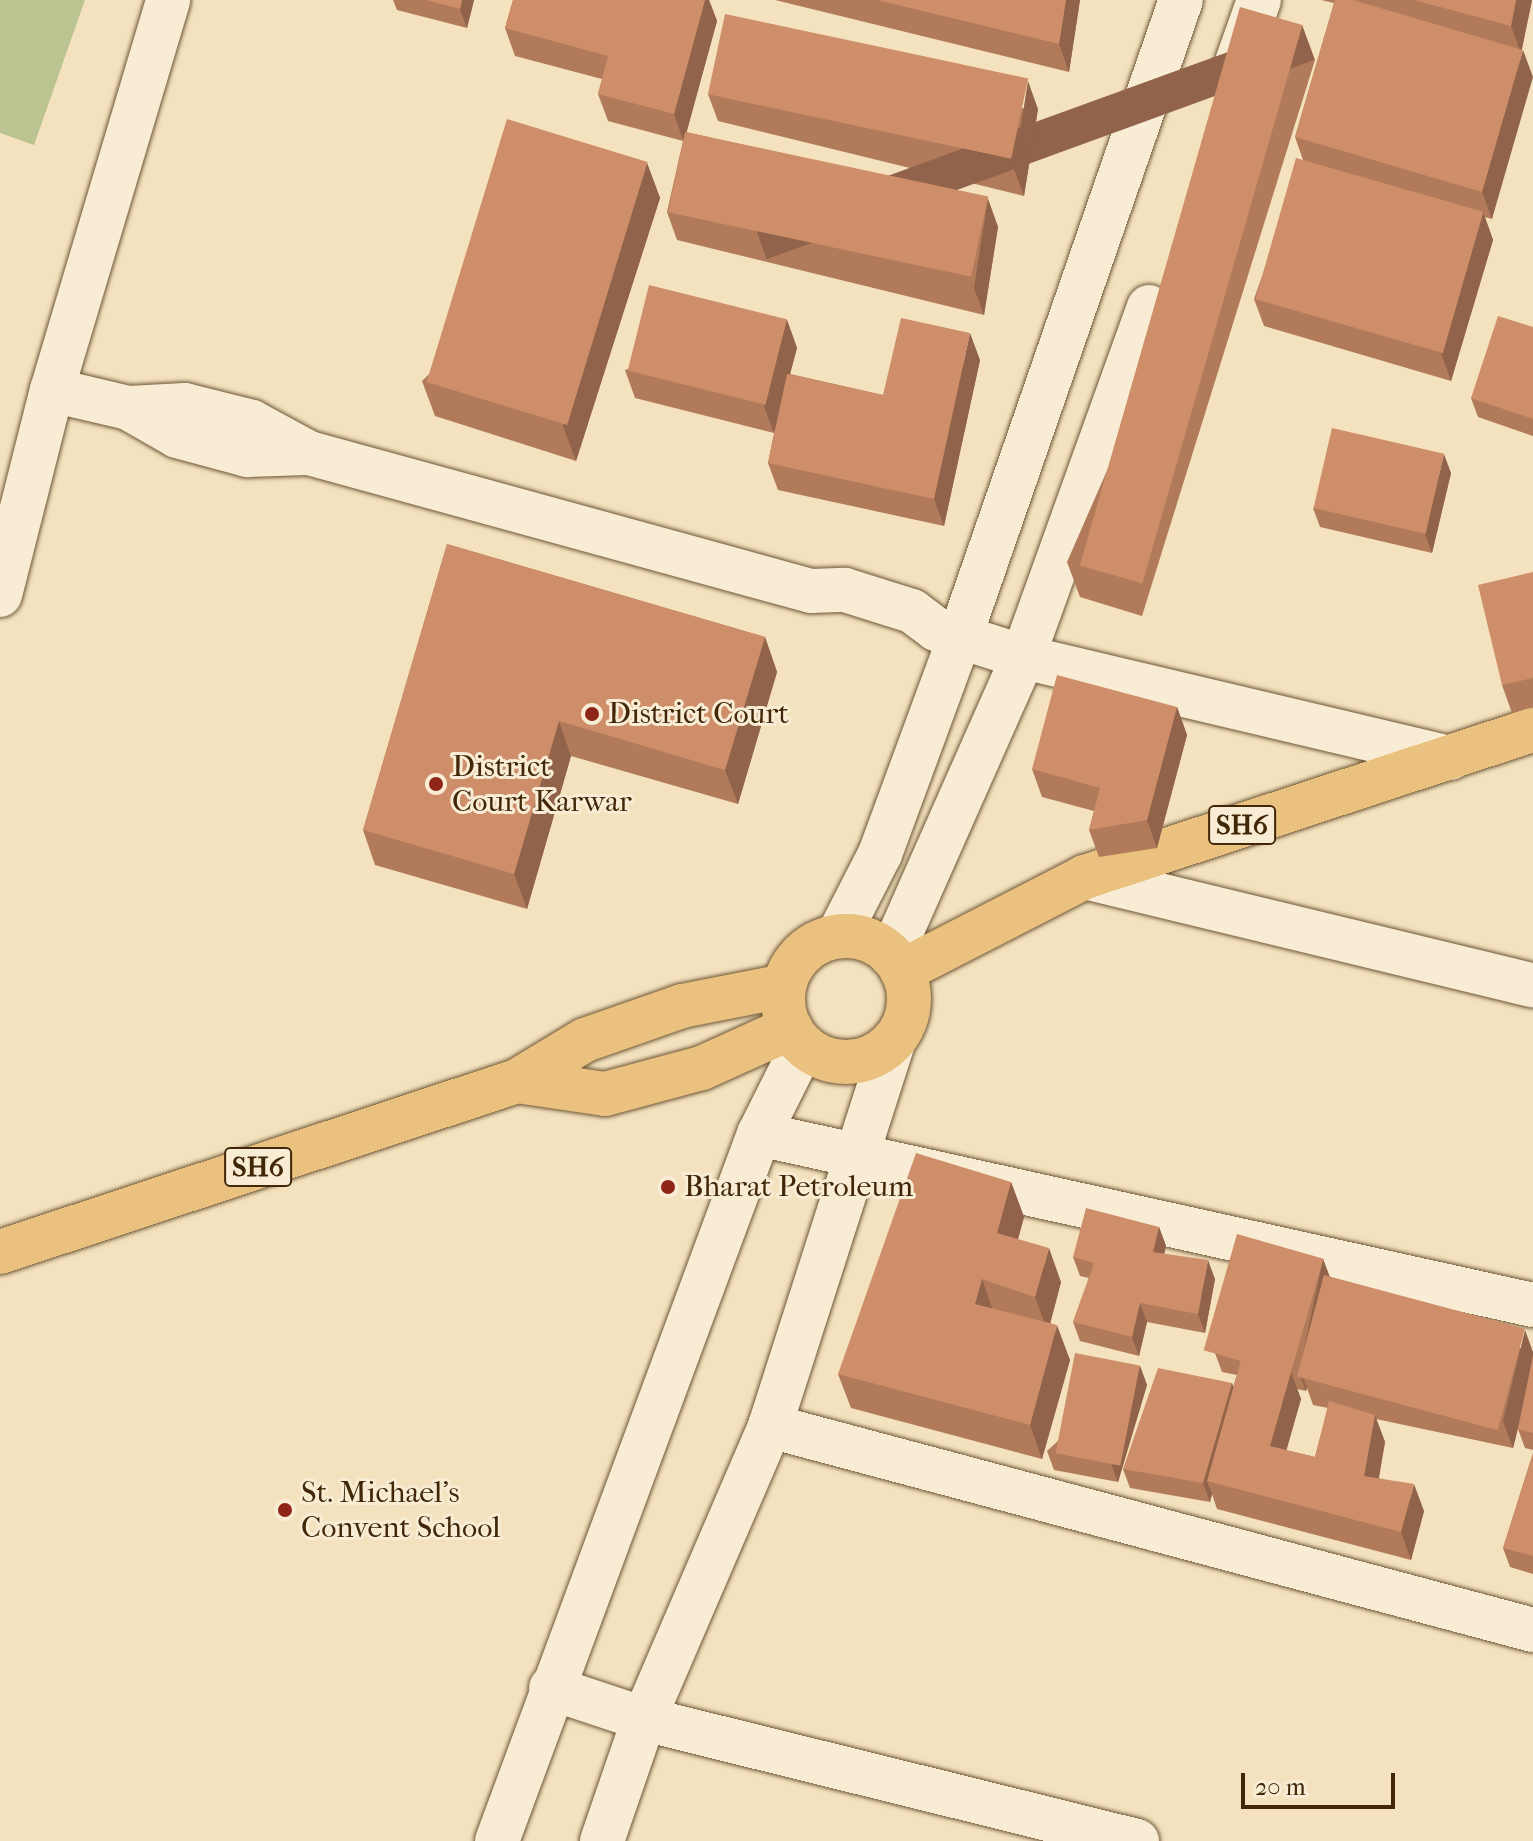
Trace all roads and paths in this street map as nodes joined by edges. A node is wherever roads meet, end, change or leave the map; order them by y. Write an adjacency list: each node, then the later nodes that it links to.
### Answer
1 (168, 0): 6 (street)
2 (1181, 0): 8 (street)
3 (1259, 0): 4 (street)
4 (1220, 109)
5 (1162, 272): 9 (street)
6 (52, 390): 7 (street); 8 (street)
7 (0, 595)
8 (948, 633): 9 (street); 13 (street)
9 (1023, 657): 11 (street); 14 (street)
10 (1533, 730): 11 (main road, SH6)
11 (1450, 758): 12 (main road, SH6)
12 (1085, 877): 14 (main road, SH6); 15 (street)
13 (838, 936): 14 (main road); 16 (main road)
14 (897, 963): 18 (main road)
15 (1533, 985)
16 (784, 986): 17 (main road); 19 (main road)
17 (796, 1037): 18 (main road); 19 (main road); 20 (street)
18 (894, 1040): 21 (street)
19 (517, 1081): 22 (main road, SH6)
20 (759, 1134): 21 (street); 26 (street)
21 (861, 1154): 23 (street); 24 (street)
22 (0, 1252)
23 (1533, 1305)
24 (770, 1426): 25 (street); 27 (street)
25 (1533, 1630)
26 (551, 1688): 27 (street); 29 (street)
27 (644, 1719): 28 (street); 30 (street)
28 (1078, 1834): 31 (street)
29 (497, 1841)
30 (602, 1841)
31 (1137, 1841)

